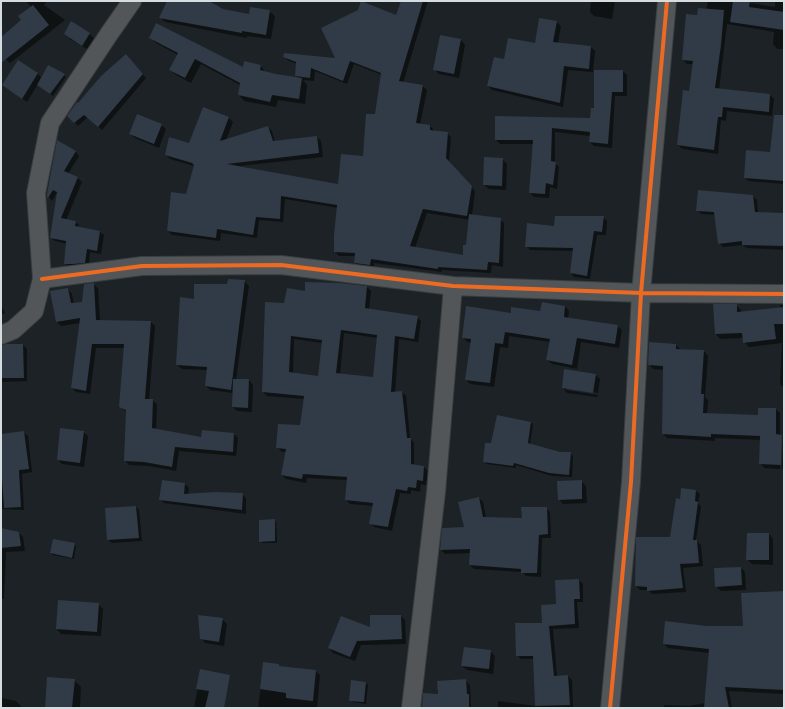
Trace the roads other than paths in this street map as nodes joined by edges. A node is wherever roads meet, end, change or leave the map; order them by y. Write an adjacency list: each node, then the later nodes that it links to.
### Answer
1 (132, 1): 3 (street)
2 (667, 1): 5 (street)
3 (42, 279): 4 (street); 7 (street)
4 (454, 286): 5 (street); 8 (street)
5 (641, 293): 6 (street); 9 (street)
6 (784, 294)
7 (1, 335)
8 (411, 708)
9 (610, 708)

